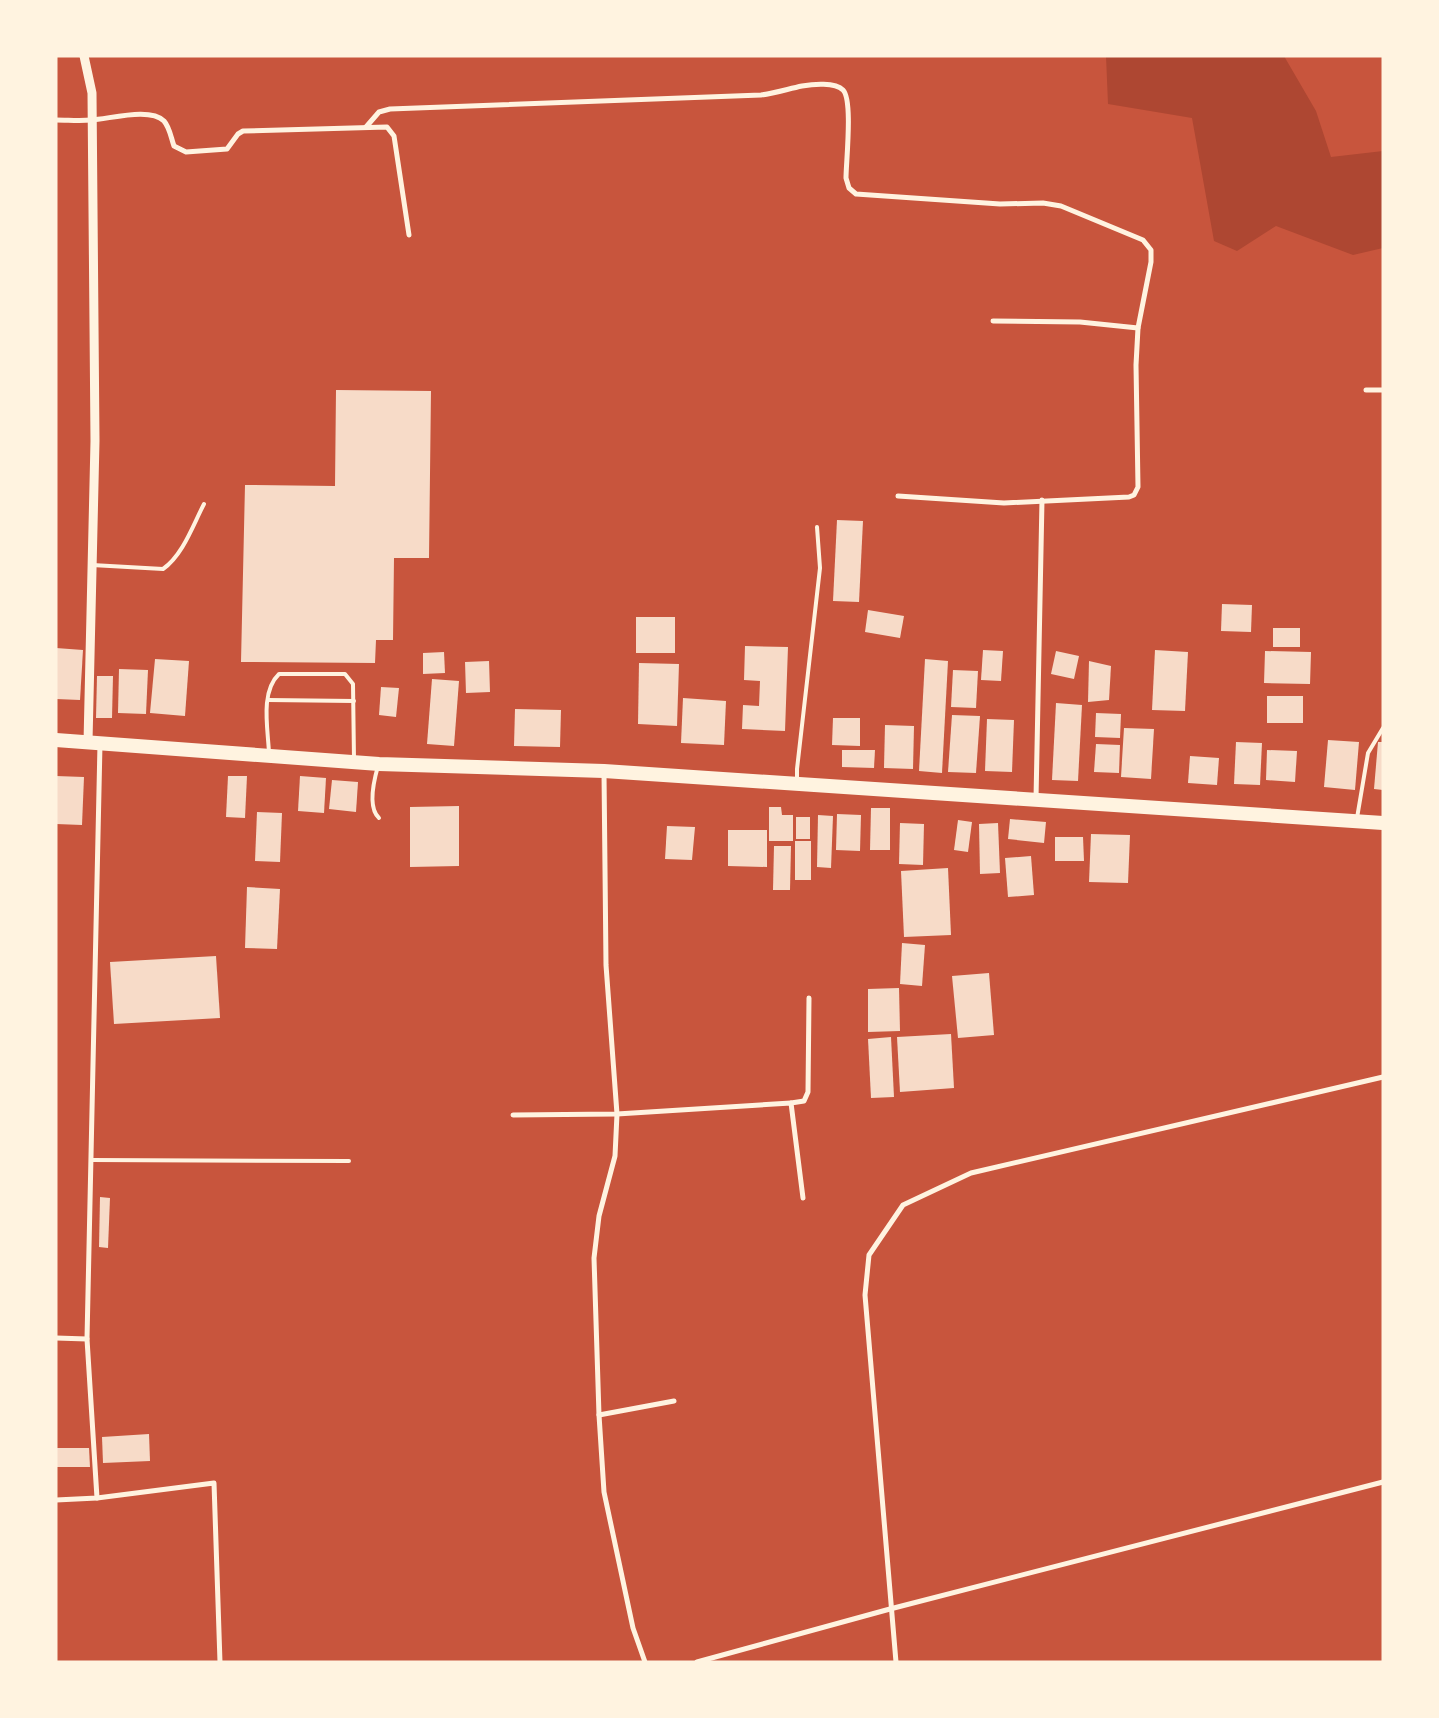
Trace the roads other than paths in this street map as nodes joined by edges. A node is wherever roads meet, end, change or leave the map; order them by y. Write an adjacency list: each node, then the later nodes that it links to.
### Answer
1 (84, 56): 3 (street)
2 (56, 120): 3 (street)
3 (91, 120): 4 (street); 14 (street)
4 (366, 127): 5 (street); 7 (street)
5 (409, 235)
6 (993, 322): 7 (street)
7 (1138, 328): 11 (street)
8 (1366, 390): 9 (street)
9 (1383, 390)
10 (898, 496): 11 (street)
11 (1042, 500): 25 (street)
12 (204, 504): 14 (lane)
13 (817, 527): 24 (lane)
14 (92, 565): 19 (street)
15 (268, 700): 16 (lane); 16 (lane); 20 (lane)
16 (354, 701): 21 (lane)
17 (1383, 728): 27 (lane)
18 (56, 740): 19 (highway)
19 (94, 743): 20 (highway); 34 (street)
20 (269, 755): 21 (highway)
21 (354, 762): 22 (highway)
22 (379, 764): 23 (highway); 26 (lane)
23 (604, 772): 24 (highway); 32 (street)
24 (798, 784): 25 (highway)
25 (1036, 800): 27 (highway)
26 (379, 818)
27 (1357, 821): 28 (highway)
28 (1383, 824)
29 (809, 998): 31 (street)
30 (1383, 1077): 44 (street)
31 (791, 1103): 32 (street); 36 (street)
32 (617, 1114): 33 (street); 40 (street)
33 (514, 1115)
34 (91, 1160): 35 (lane); 38 (street)
35 (349, 1161)
36 (803, 1198)
37 (56, 1338): 38 (street)
38 (87, 1339): 42 (street)
39 (674, 1401): 40 (street)
40 (599, 1415): 46 (street)
41 (1383, 1482): 44 (street)
42 (96, 1498): 43 (street); 45 (street)
43 (56, 1500)
44 (890, 1609): 47 (street); 48 (street)
45 (220, 1662)
46 (645, 1662)
47 (697, 1662)
48 (896, 1662)

